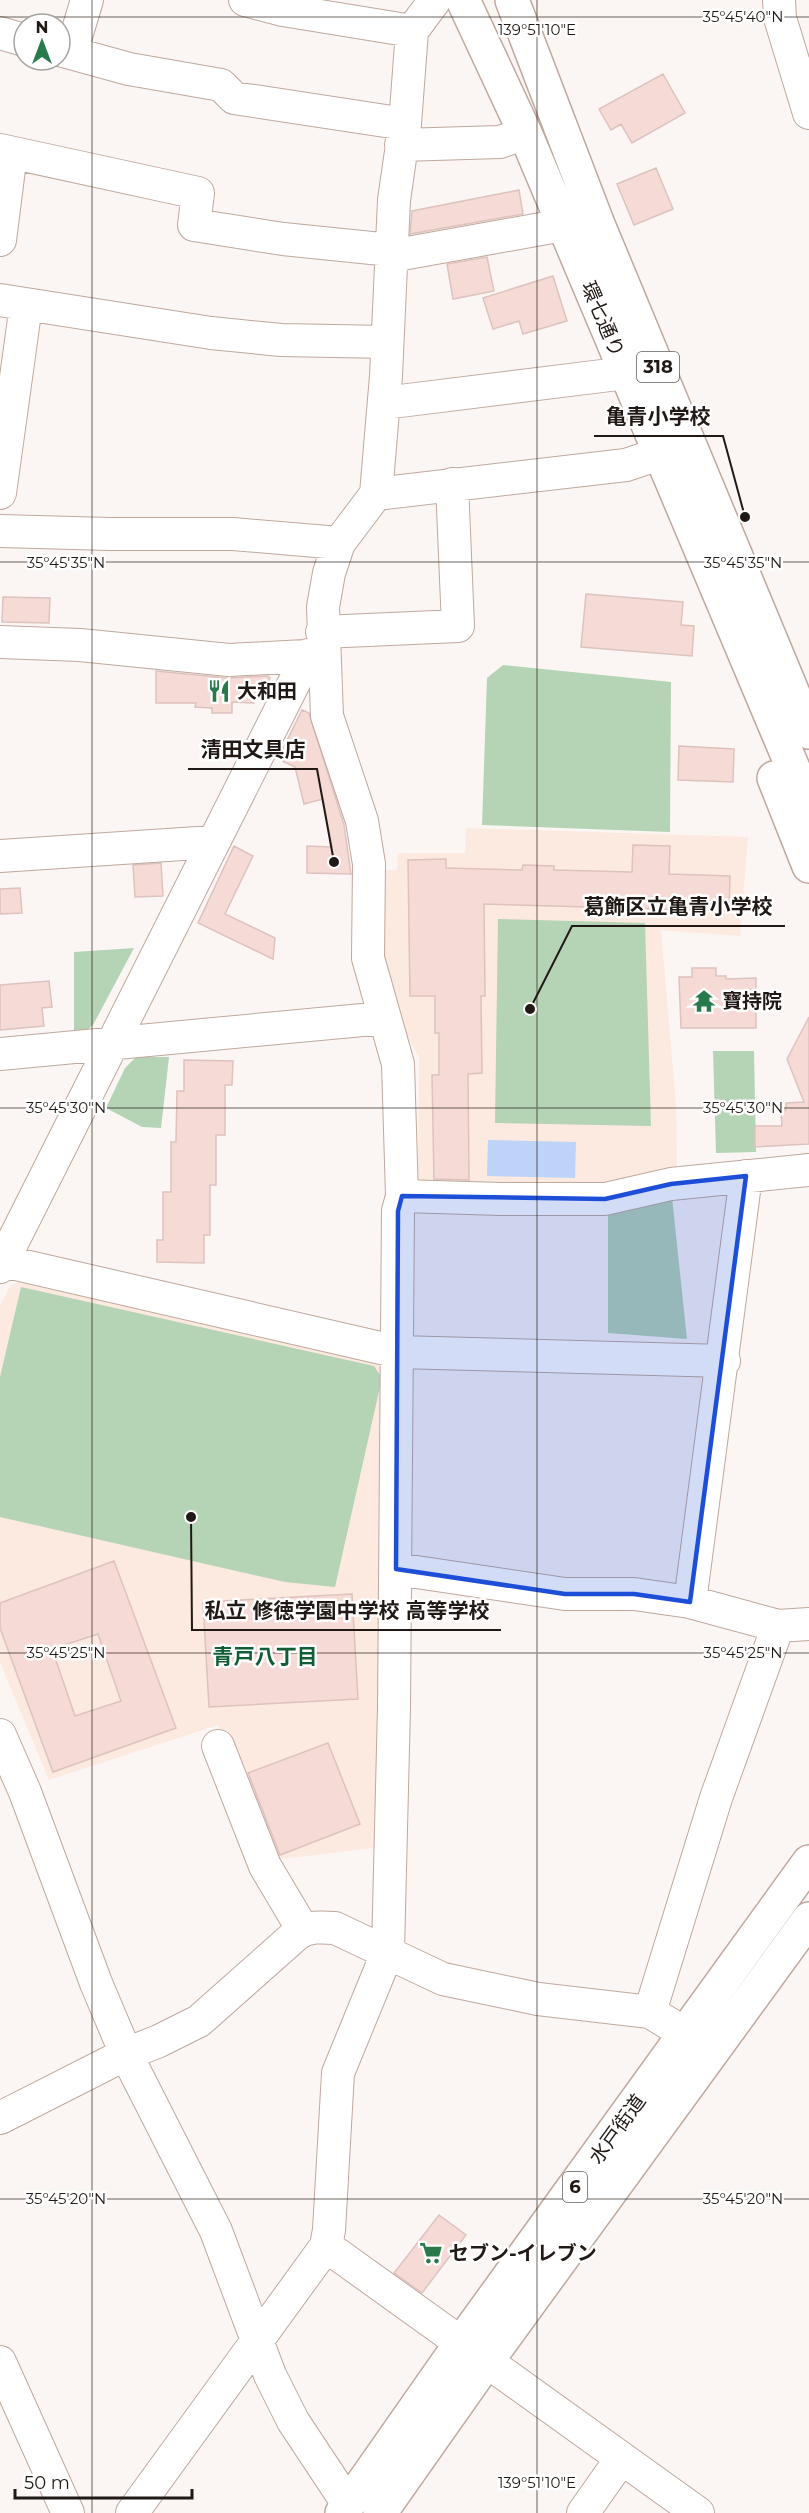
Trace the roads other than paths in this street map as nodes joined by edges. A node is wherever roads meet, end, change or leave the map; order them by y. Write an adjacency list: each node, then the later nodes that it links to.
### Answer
1 (87, 0): 8 (street)
2 (245, 0): 7 (street)
3 (435, 0): 7 (street)
4 (463, 0): 11 (main road, 環七通り / 318)
5 (512, 0): 27 (main road, 環七通り / 318)
6 (779, 0): 10 (street)
7 (412, 30): 12 (street)
8 (72, 35)
9 (72, 53): 12 (street)
10 (809, 114)
11 (525, 133): 12 (street); 14 (main road, 環七通り / 318)
12 (403, 135): 16 (street)
13 (6, 151): 15 (street); 16 (street)
14 (562, 225): 16 (street); 19 (main road, 環七通り / 318)
15 (0, 240)
16 (391, 253): 18 (street)
17 (13, 302): 18 (street); 23 (street)
18 (387, 342): 20 (street)
19 (626, 373): 20 (street); 21 (main road, 環七通り / 318)
20 (384, 403): 24 (street)
21 (660, 454): 22 (street); 27 (main road, 環七通り / 318)
22 (452, 484): 24 (street); 29 (street)
23 (0, 493)
24 (376, 494): 26 (street)
25 (0, 531): 26 (street)
26 (339, 543): 29 (street)
27 (741, 608): 30 (main road); 31 (main road, 環七通り / 318); 32 (main road, 環七通り / 318); 35 (main road)
28 (0, 642): 29 (street)
29 (318, 647): 33 (street); 36 (street)
30 (809, 684)
31 (809, 732)
32 (809, 807)
33 (213, 842): 34 (street); 37 (street)
34 (0, 856)
35 (809, 866)
36 (384, 1018): 37 (street); 41 (street)
37 (111, 1043): 38 (street); 42 (street)
38 (0, 1054)
39 (809, 1170): 40 (street)
40 (746, 1176): 41 (street); 44 (street)
41 (402, 1196): 43 (street)
42 (2, 1264): 43 (street)
43 (398, 1352): 44 (street); 45 (street)
44 (723, 1361): 46 (street)
45 (396, 1569): 46 (street); 54 (street)
46 (690, 1602): 48 (street)
47 (809, 1624): 48 (street)
48 (778, 1626): 55 (street)
49 (0, 1735): 57 (street)
50 (218, 1746): 53 (street)
51 (809, 1862): 56 (main road, 水戸街道 / 6)
52 (809, 1919): 61 (main road, 水戸街道 / 6)
53 (303, 1930): 54 (street); 57 (street)
54 (388, 1951): 55 (street); 59 (street)
55 (650, 2012): 56 (street)
56 (686, 2034): 61 (main road, 水戸街道 / 6)
57 (126, 2054): 58 (street); 60 (street)
58 (0, 2118)
59 (326, 2246): 60 (street); 61 (street)
60 (256, 2341): 64 (street); 66 (street)
61 (474, 2352): 63 (street); 64 (main road, 水戸街道 / 6); 67 (main road, 水戸街道 / 6)
62 (0, 2362): 65 (street)
63 (621, 2459): 68 (street); 69 (street)
64 (345, 2508)
65 (69, 2513)
66 (132, 2513)
67 (380, 2513)
68 (583, 2513)
69 (698, 2513)

